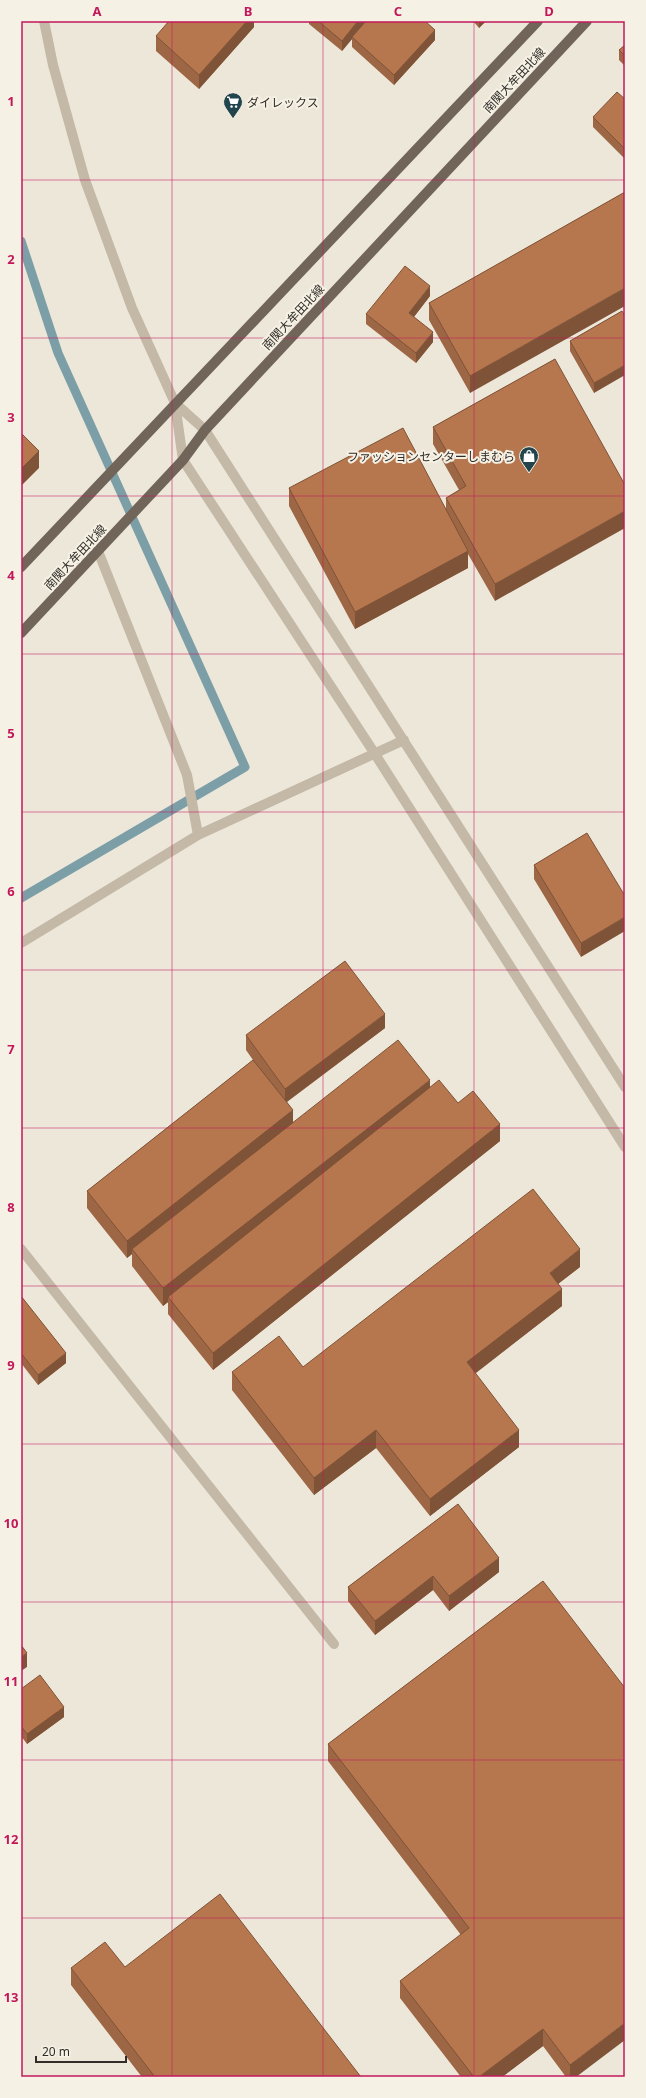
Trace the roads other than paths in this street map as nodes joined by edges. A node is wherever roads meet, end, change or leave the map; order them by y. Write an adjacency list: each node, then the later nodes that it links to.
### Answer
1 (44, 21): 4 (street)
2 (538, 21): 4 (main road, 南関大牟田北線)
3 (587, 21): 5 (main road, 南関大牟田北線)
4 (175, 403): 5 (street); 6 (street); 8 (main road, 南関大牟田北線)
5 (205, 430): 6 (main road, 南関大牟田北線); 10 (street)
6 (183, 460): 7 (main road, 南関大牟田北線); 11 (street)
7 (98, 551): 9 (main road, 南関大牟田北線); 12 (street)
8 (21, 567)
9 (21, 634)
10 (404, 740): 11 (street); 14 (street)
11 (375, 754): 12 (street); 15 (street)
12 (198, 835): 13 (street)
13 (21, 943)
14 (625, 1087)
15 (625, 1147)
16 (21, 1249): 17 (street)
17 (334, 1644)

